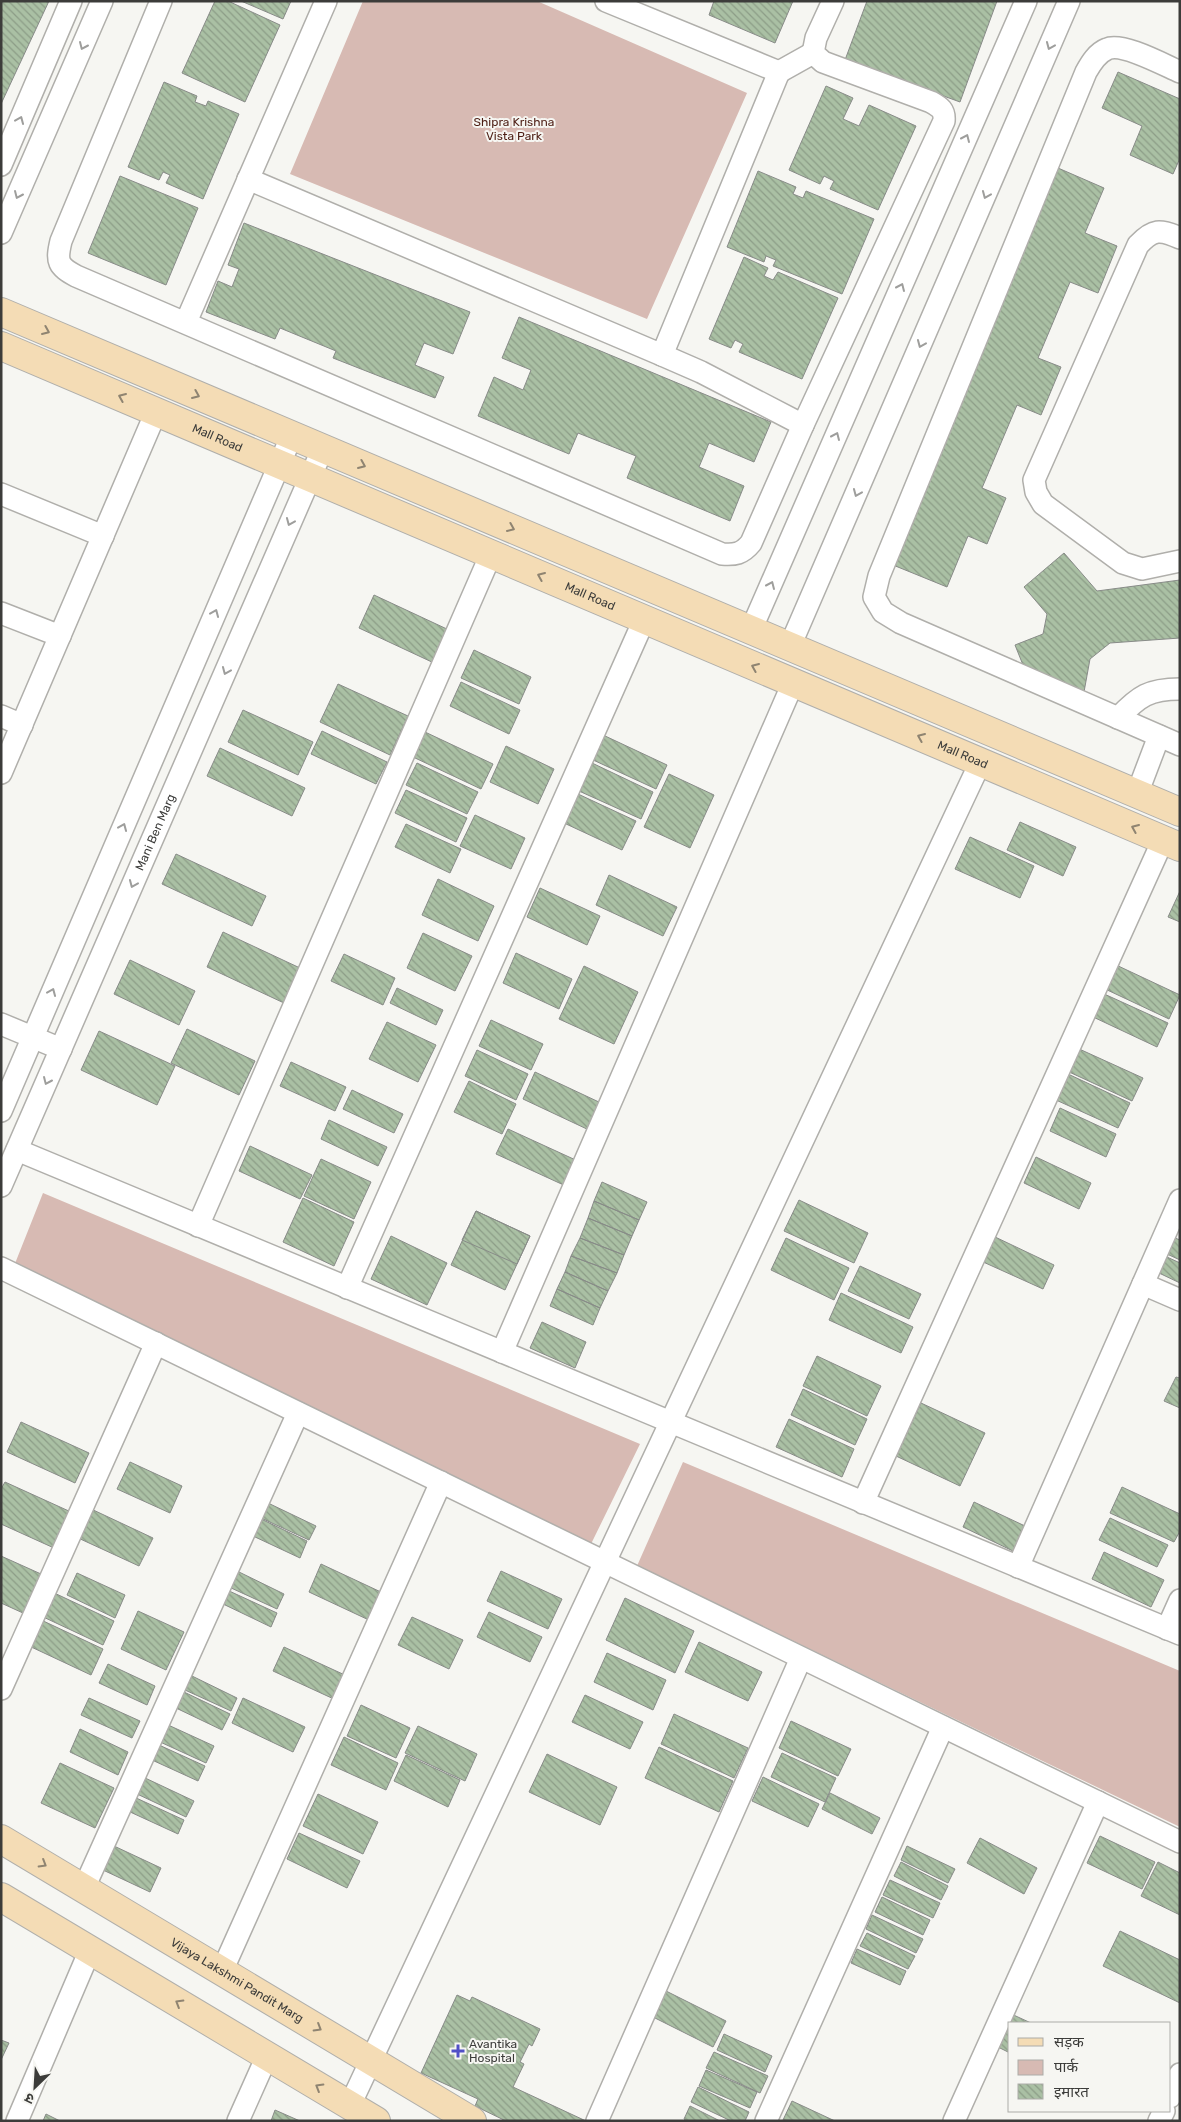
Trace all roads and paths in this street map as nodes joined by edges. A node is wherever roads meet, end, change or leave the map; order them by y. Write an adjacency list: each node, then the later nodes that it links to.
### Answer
1 (71, 1): 12 (street, one-way to 1)
2 (102, 1): 14 (street, one-way to 14)
3 (161, 1): 17 (street)
4 (326, 1): 13 (street)
5 (606, 1): 10 (street)
6 (833, 1): 9 (street)
7 (1026, 1): 32 (street, one-way to 7)
8 (1069, 1): 34 (street, one-way to 34)
9 (813, 54): 10 (street); 21 (street)
10 (779, 72): 19 (street)
11 (1180, 72): 38 (street)
12 (1, 165)
13 (248, 179): 17 (street); 19 (street)
14 (1, 232)
15 (1180, 238): 29 (street)
16 (1, 312): 22 (street, one-way to 22)
17 (186, 322): 21 (street)
18 (1, 346): 20 (street, Mall Road, one-way to 18)
19 (662, 355): 21 (street)
20 (156, 412): 24 (street, Mall Road); 27 (street)
21 (803, 425)
22 (292, 435): 23 (street); 24 (street)
23 (323, 448): 25 (street, Mani Ben Marg); 32 (street, one-way to 32)
24 (279, 464): 25 (street, Mall Road); 48 (street, one-way to 24)
25 (310, 477): 28 (street, Mall Road); 49 (street, Mani Ben Marg, one-way to 49)
26 (1, 494): 27 (street)
27 (103, 536): 33 (street)
28 (491, 554): 31 (street, Mall Road, one-way to 28); 54 (street)
29 (1180, 561)
30 (1, 613): 33 (street)
31 (644, 620): 35 (street, Mall Road, one-way to 31); 57 (street)
32 (751, 630): 34 (street)
33 (60, 636): 39 (street)
34 (790, 646): 44 (street)
35 (793, 683): 42 (street, Mall Road, one-way to 35); 60 (street)
36 (1180, 688): 38 (street)
37 (1, 716): 39 (street)
38 (1118, 718): 40 (street)
39 (22, 725): 43 (street)
40 (1159, 736): 41 (street); 44 (street)
41 (1180, 745)
42 (980, 762): 46 (street, Mall Road, one-way to 42); 62 (street)
43 (1, 773)
44 (1137, 794): 45 (street)
45 (1178, 805)
46 (1171, 843): 64 (street)
47 (1, 1024): 48 (street)
48 (33, 1037): 49 (street); 50 (street)
49 (61, 1049): 51 (street, Mani Ben Marg, one-way to 51)
50 (1, 1111)
51 (17, 1150): 52 (street, Mani Ben Marg); 54 (street)
52 (1, 1186)
53 (1180, 1200): 56 (street)
54 (198, 1226): 57 (street)
55 (1, 1268): 59 (street)
56 (1143, 1284): 58 (street); 66 (street)
57 (347, 1288): 60 (street)
58 (1180, 1300)
59 (156, 1343): 61 (street); 70 (street)
60 (502, 1352): 62 (street)
61 (298, 1413): 63 (street); 75 (street)
62 (671, 1422): 64 (street); 65 (street)
63 (441, 1482): 65 (street); 78 (street)
64 (864, 1503): 66 (street)
65 (605, 1562): 69 (street); 80 (street)
66 (1018, 1567): 68 (street)
67 (1180, 1600): 68 (street)
68 (1173, 1632)
69 (800, 1658): 71 (street); 88 (street)
70 (1, 1689)
71 (943, 1727): 72 (street); 89 (street)
72 (1098, 1802): 74 (street); 90 (street)
73 (1, 1838): 75 (street, Vijaya Lakshmi Pandit Marg, one-way to 75)
74 (1180, 1842)
75 (84, 1888): 78 (street, Vijaya Lakshmi Pandit Marg)
76 (1, 1897): 77 (street)
77 (90, 1950): 79 (street, one-way to 77); 84 (street)
78 (222, 1970): 80 (street, Vijaya Lakshmi Pandit Marg, one-way to 80)
79 (267, 2056): 83 (street, one-way to 79); 85 (street)
80 (372, 2061): 83 (street); 87 (street, Vijaya Lakshmi Pandit Marg)
81 (1180, 2074): 82 (street)
82 (1171, 2095)
83 (350, 2105): 86 (street)
84 (17, 2121)
85 (238, 2121)
86 (376, 2121)
87 (472, 2121)
88 (597, 2121)
89 (766, 2121)
90 (954, 2121)

